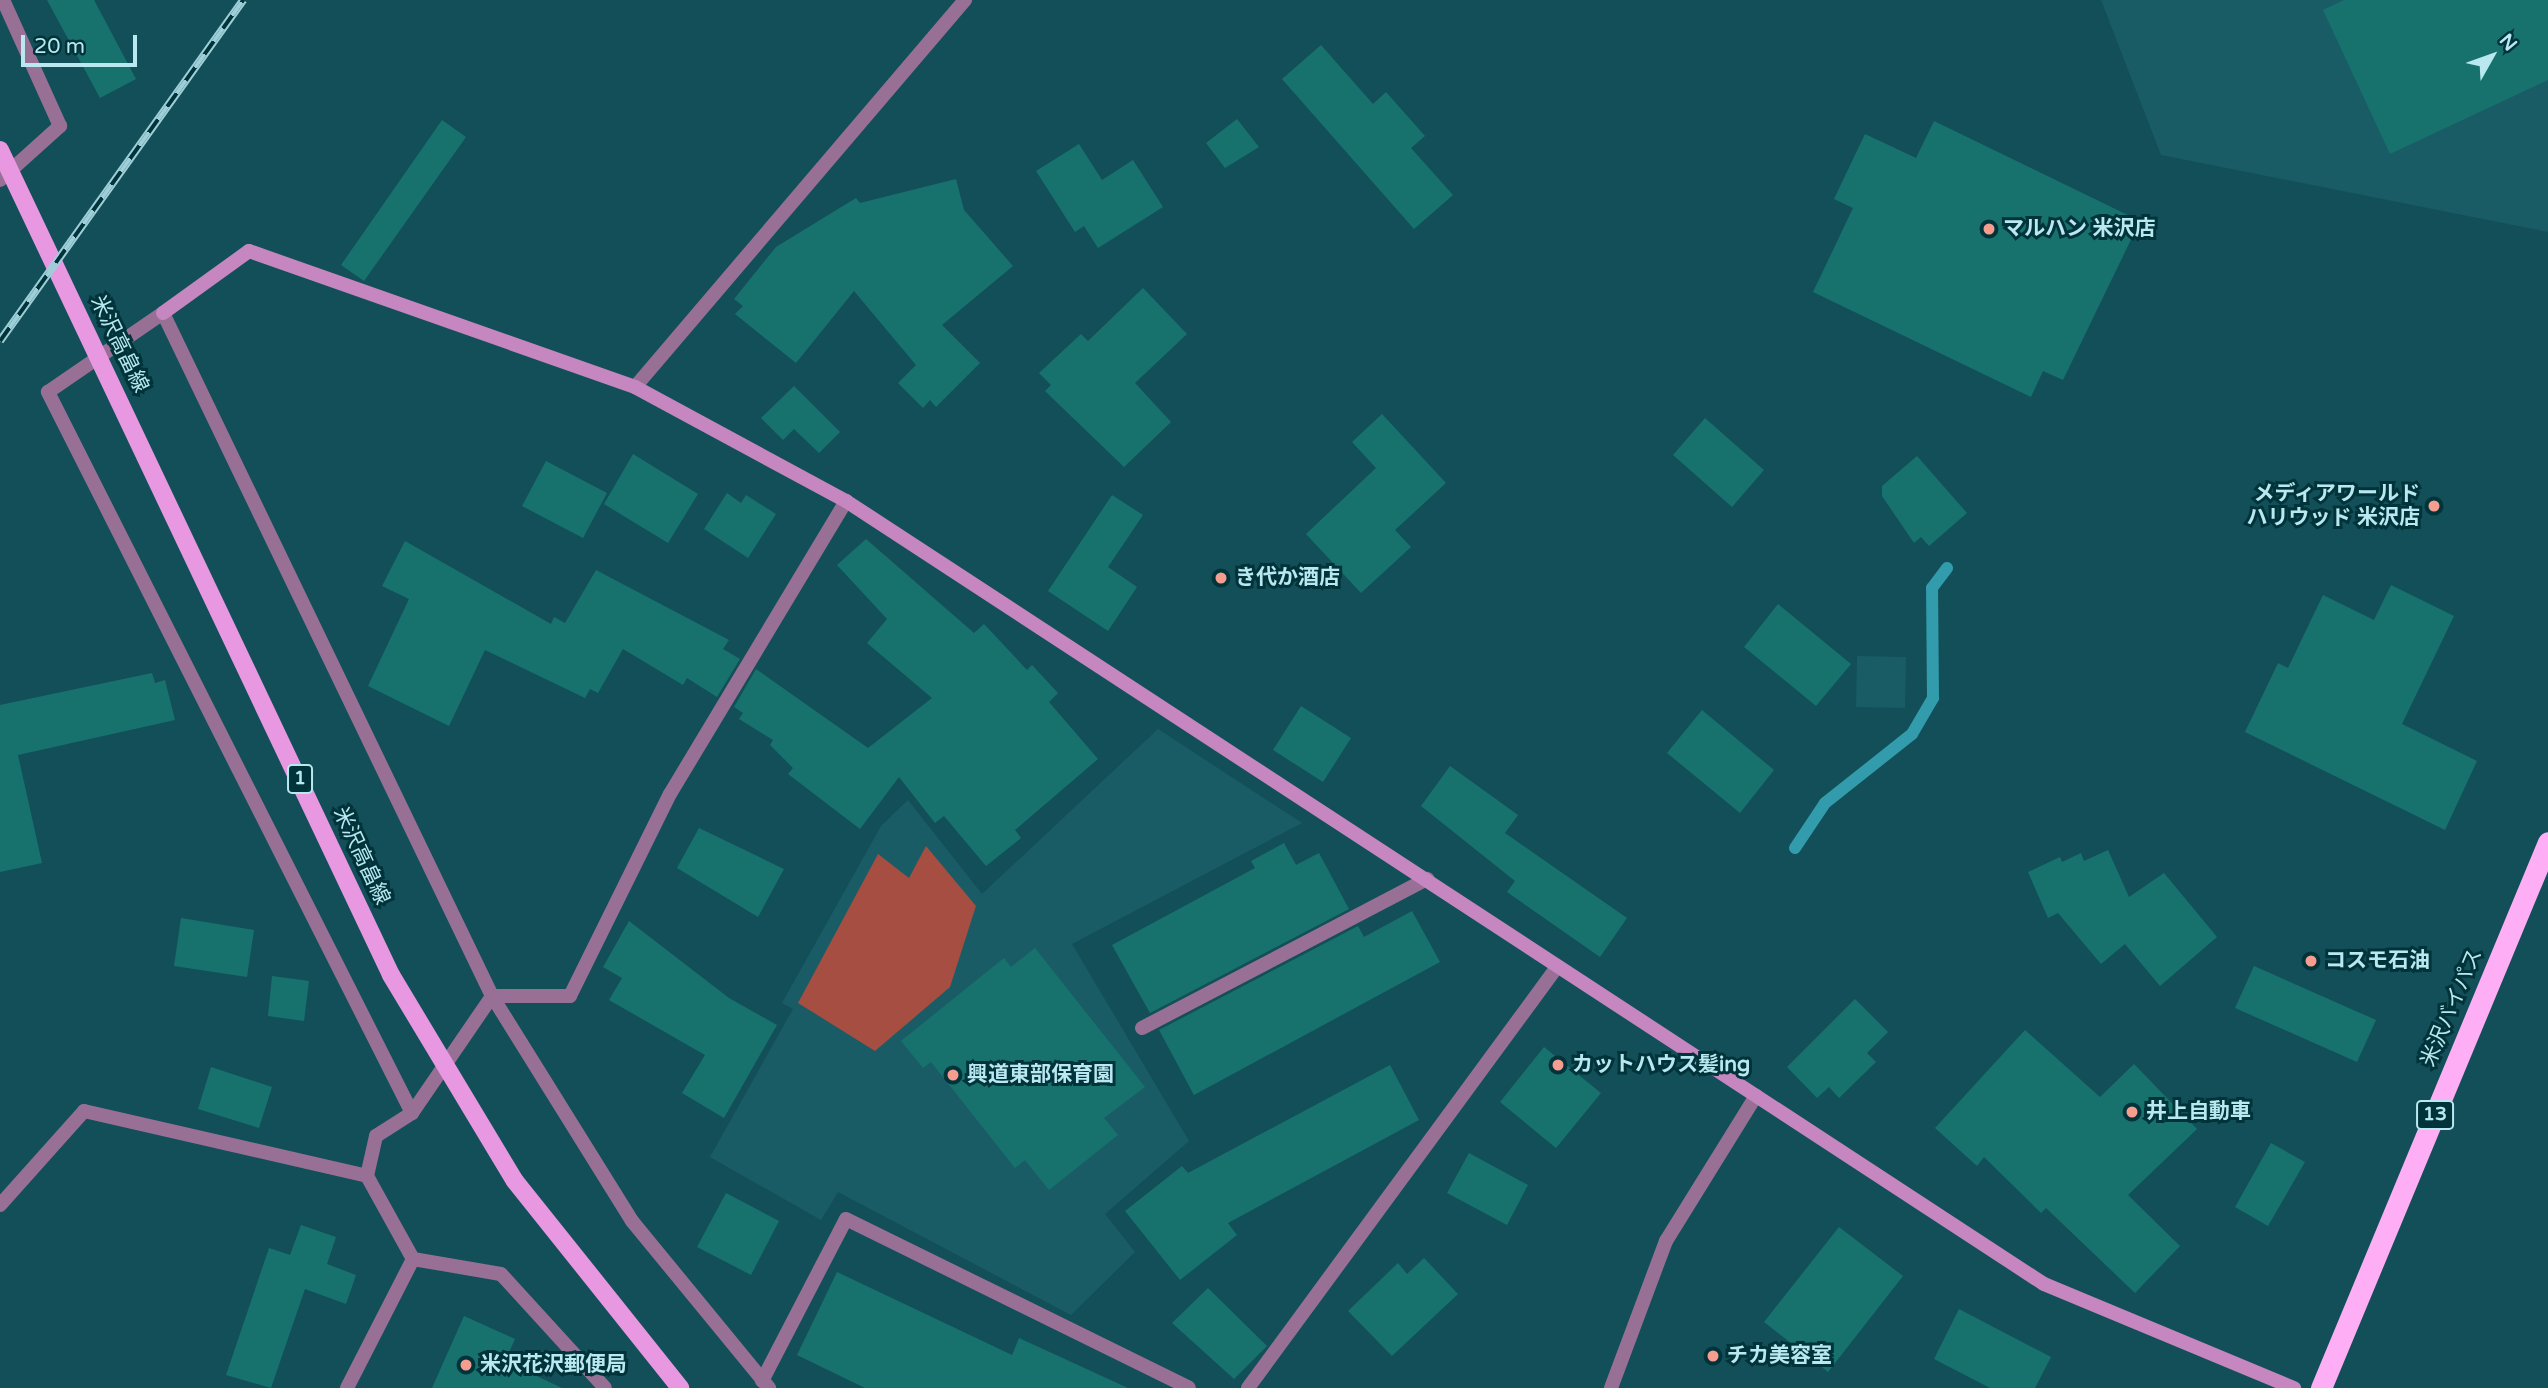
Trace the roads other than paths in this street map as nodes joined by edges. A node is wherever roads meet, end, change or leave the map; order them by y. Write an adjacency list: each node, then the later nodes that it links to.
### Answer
1 (3, 0): 4 (street)
2 (965, 0): 6 (street)
3 (0, 150): 21 (main road, 米沢高畠線 / 1)
4 (0, 180)
5 (163, 313): 6 (street); 11 (street); 14 (street)
6 (635, 387): 7 (street)
7 (846, 501): 9 (street); 11 (street)
8 (2548, 842): 26 (highway, 米沢バイパス / 13)
9 (1427, 879): 10 (street); 12 (street)
10 (1557, 967): 13 (street); 23 (street)
11 (492, 996): 14 (street); 18 (street)
12 (1142, 1028)
13 (1756, 1096): 24 (street); 25 (street)
14 (412, 1113): 15 (street)
15 (367, 1177): 16 (street); 17 (street)
16 (0, 1205)
17 (413, 1259): 19 (street); 20 (street)
18 (766, 1384): 22 (street)
19 (347, 1388)
20 (605, 1388)
21 (680, 1388)
22 (1188, 1388)
23 (1248, 1388)
24 (1611, 1388)
25 (2294, 1388)
26 (2321, 1388)

